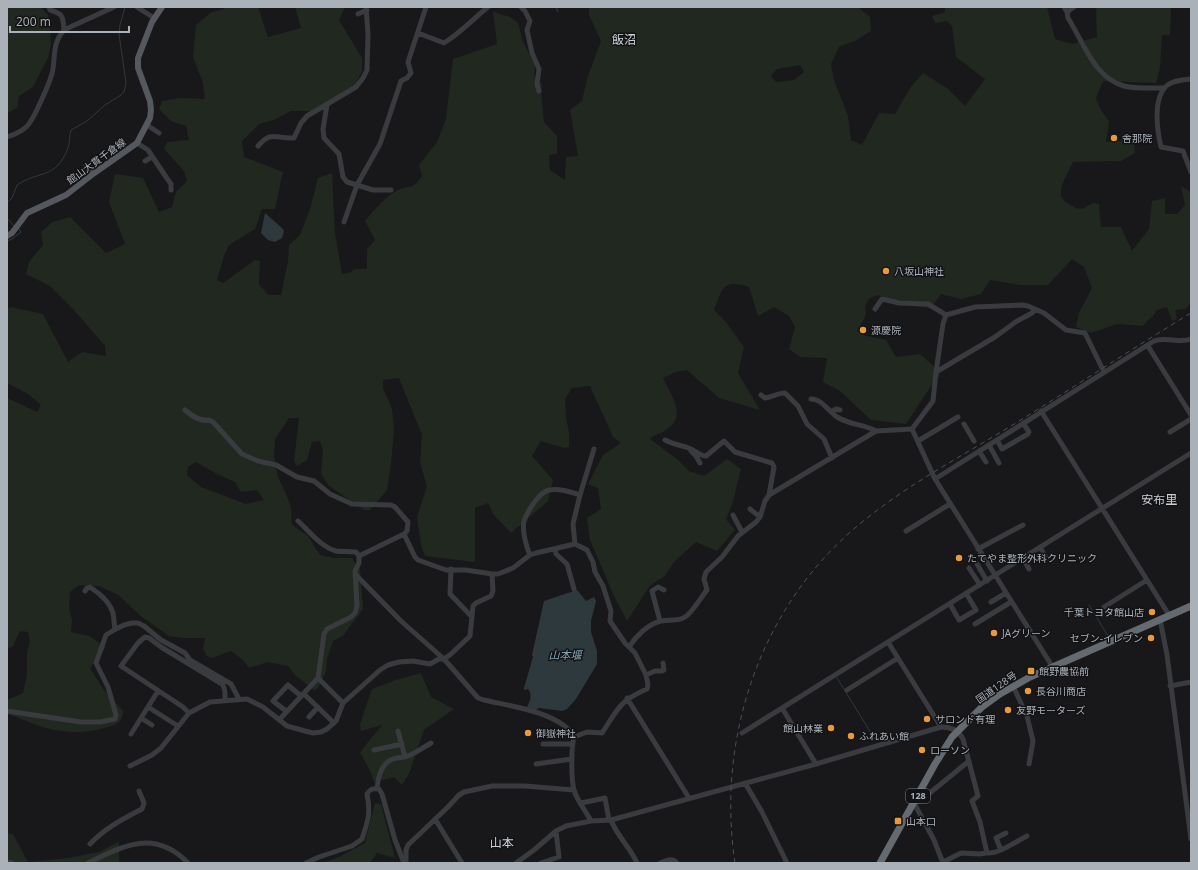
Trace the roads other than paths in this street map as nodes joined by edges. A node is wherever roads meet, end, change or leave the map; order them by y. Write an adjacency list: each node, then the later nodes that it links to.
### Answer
1 (49, 7): 10 (street)
2 (114, 7): 14 (street)
3 (137, 7): 13 (street)
4 (162, 7): 13 (main road, 館山大貫千倉線)
5 (426, 7): 15 (street)
6 (488, 7): 15 (street)
7 (521, 7): 18 (street)
8 (1074, 7): 11 (street)
9 (366, 8): 12 (street); 19 (street)
10 (59, 10): 14 (street)
11 (1066, 10): 17 (street)
12 (358, 14)
13 (154, 18): 20 (main road, 館山大貫千倉線)
14 (64, 31): 22 (street)
15 (418, 33): 30 (street)
16 (1191, 79): 17 (street)
17 (1164, 88): 28 (street)
18 (539, 91)
19 (327, 105): 24 (street); 30 (street)
20 (147, 125): 21 (street); 23 (main road, 館山大貫千倉線)
21 (159, 133)
22 (7, 137)
23 (137, 143): 25 (street); 29 (main road, 館山大貫千倉線)
24 (258, 146)
25 (152, 157): 26 (street); 31 (street)
26 (145, 161)
27 (86, 166): 29 (street)
28 (1191, 172)
29 (93, 174): 34 (main road, 館山大貫千倉線)
30 (357, 185): 32 (street); 33 (street)
31 (171, 190)
32 (391, 190)
33 (344, 222)
34 (7, 236)
35 (875, 309): 37 (street)
36 (1034, 310): 37 (street); 40 (street); 41 (street)
37 (946, 315): 40 (street)
38 (1191, 339): 39 (street)
39 (1148, 346): 41 (street); 48 (street)
40 (936, 372): 53 (street)
41 (1104, 372): 46 (street)
42 (761, 395): 65 (street)
43 (811, 399): 47 (street)
44 (185, 410): 81 (street)
45 (840, 410): 47 (street)
46 (1041, 411): 51 (street); 74 (street)
47 (831, 412): 54 (street)
48 (1191, 415)
49 (958, 417): 58 (street)
50 (1191, 419): 55 (street)
51 (1023, 423): 57 (street); 57 (street)
52 (964, 424): 59 (street)
53 (912, 429): 54 (street); 58 (street)
54 (876, 431): 65 (street)
55 (1170, 432)
56 (665, 440): 61 (street)
57 (997, 440): 60 (street)
58 (918, 441): 69 (street)
59 (974, 441)
60 (989, 445): 63 (street); 68 (street)
61 (685, 447): 67 (street); 71 (street)
62 (594, 449): 70 (street)
63 (979, 451): 66 (street); 69 (street)
64 (1191, 453): 74 (street)
65 (832, 458): 71 (street)
66 (986, 462)
67 (700, 463)
68 (999, 463)
69 (935, 479): 72 (street)
70 (580, 495): 82 (street); 86 (street)
71 (769, 495): 76 (street)
72 (950, 504): 79 (street); 85 (street)
73 (750, 509): 76 (street)
74 (1102, 509): 83 (street); 97 (street)
75 (733, 515): 80 (street)
76 (760, 517): 80 (street)
77 (298, 521): 87 (street)
78 (1023, 524): 85 (street)
79 (906, 531)
80 (742, 532): 113 (street)
81 (404, 534): 87 (street); 92 (street)
82 (575, 544): 84 (street); 117 (street)
83 (1040, 547): 88 (street); 89 (street)
84 (555, 549): 86 (street); 100 (street)
85 (978, 549): 96 (street)
86 (530, 555): 94 (street)
87 (359, 556): 95 (street)
88 (1023, 558): 93 (street); 96 (street)
89 (1046, 558)
90 (978, 564): 98 (street)
91 (969, 568): 99 (street)
92 (451, 569): 94 (street); 111 (street)
93 (1029, 569)
94 (492, 574): 111 (street)
95 (356, 575): 118 (street); 123 (street)
96 (995, 575): 98 (street); 104 (street)
97 (1146, 580): 109 (street); 110 (street)
98 (987, 581): 99 (street)
99 (980, 585): 103 (street)
100 (574, 589)
101 (664, 590): 113 (street)
102 (85, 591): 115 (street)
103 (966, 593): 107 (street); 107 (street)
104 (1006, 593): 105 (street); 106 (street)
105 (991, 602)
106 (1011, 602): 114 (street); 121 (street)
107 (950, 604): 116 (street)
108 (1191, 606): 110 (highway, 国道128号 / 128)
109 (1104, 607)
110 (1169, 615): 112 (highway, 国道128号 / 128)
111 (472, 617): 118 (street)
112 (1160, 619): 121 (highway, 国道128号 / 128); 126 (street)
113 (660, 621): 117 (street)
114 (975, 624)
115 (115, 629): 131 (street); 137 (street)
116 (888, 642): 119 (street); 136 (street)
117 (629, 647): 122 (street)
118 (444, 658): 133 (street); 151 (street)
119 (898, 658): 127 (street); 146 (street)
120 (663, 663): 122 (street)
121 (1052, 666): 125 (highway, 国道128号 / 128)
122 (646, 675): 130 (street)
123 (318, 678): 129 (street); 133 (street)
124 (1191, 682): 126 (street)
125 (1013, 686): 148 (highway, 国道128号 / 128); 162 (street)
126 (1170, 686): 177 (street)
127 (847, 690)
128 (158, 691): 132 (street); 134 (street); 139 (street)
129 (302, 695): 135 (street); 138 (street); 138 (street)
130 (627, 698): 151 (street); 168 (street)
131 (239, 699): 132 (street); 142 (street)
132 (225, 700): 139 (street)
133 (343, 703): 143 (street)
134 (148, 707): 141 (street); 145 (street)
135 (318, 708): 140 (street); 143 (street)
136 (782, 708): 149 (street); 161 (street)
137 (7, 711)
138 (286, 712): 142 (street)
139 (189, 713): 145 (street)
140 (309, 717)
141 (141, 718): 144 (street); 150 (street)
142 (279, 720): 143 (street)
143 (334, 723)
144 (152, 725)
145 (178, 726): 163 (street)
146 (941, 727): 148 (street); 161 (street)
147 (398, 731): 153 (street)
148 (958, 731): 159 (street); 170 (highway, 国道128号 / 128)
149 (742, 733)
150 (131, 734)
151 (574, 737): 155 (street)
152 (431, 743): 157 (street)
153 (402, 744): 156 (street); 157 (street)
154 (543, 744): 155 (street)
155 (572, 744): 158 (street)
156 (374, 750)
157 (405, 757): 165 (street)
158 (572, 759): 160 (street); 166 (street)
159 (969, 761): 170 (street); 180 (street)
160 (536, 764)
161 (816, 764): 164 (street)
162 (1029, 764)
163 (130, 766)
164 (745, 783): 168 (street); 193 (street)
165 (376, 788): 185 (street); 186 (street)
166 (574, 790): 169 (street); 171 (street)
167 (139, 791): 178 (street)
168 (689, 798): 172 (street)
169 (581, 803): 172 (street); 173 (street)
170 (914, 803): 194 (highway, 国道128号 / 128); 195 (street)
171 (435, 819): 186 (street); 187 (street)
172 (610, 820): 173 (street); 190 (street)
173 (591, 821): 174 (street)
174 (556, 831): 188 (street); 189 (street)
175 (1006, 832): 179 (street)
176 (1027, 836): 179 (street)
177 (1191, 839)
178 (90, 844)
179 (1001, 850): 180 (street)
180 (986, 853): 195 (street)
181 (7, 862): 182 (street)
182 (12, 863)
183 (88, 863): 184 (street)
184 (188, 863)
185 (306, 863)
186 (405, 863)
187 (462, 863)
188 (516, 863)
189 (541, 863)
190 (637, 863)
191 (660, 863): 192 (street)
192 (677, 863)
193 (787, 863)
194 (880, 863)
195 (943, 863)

